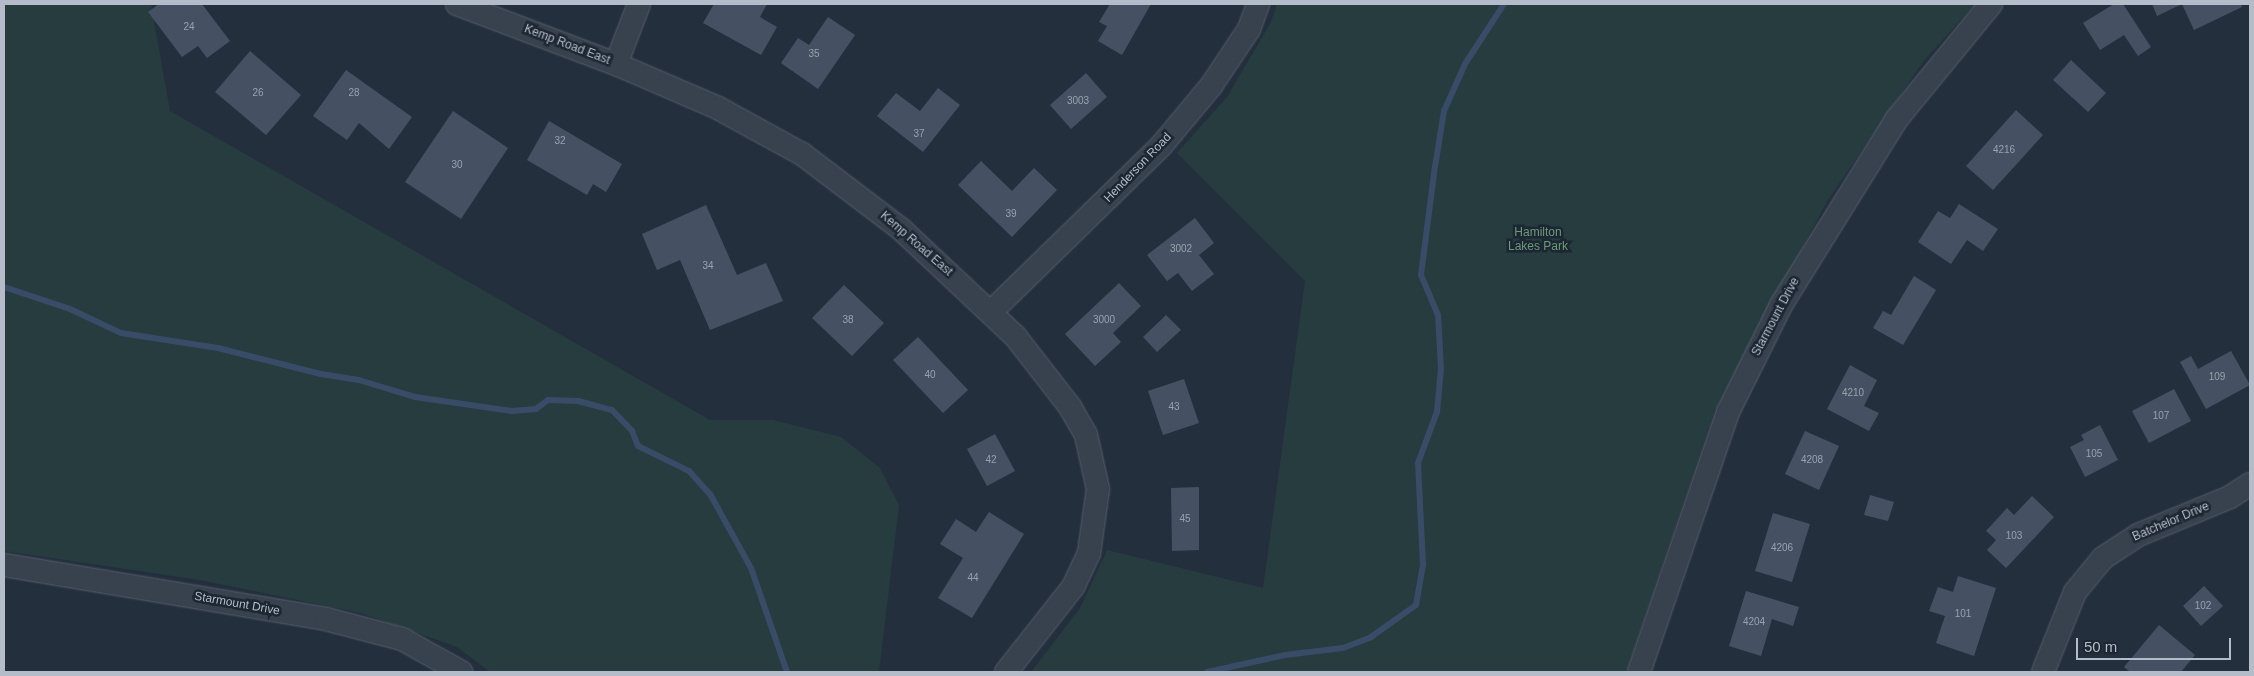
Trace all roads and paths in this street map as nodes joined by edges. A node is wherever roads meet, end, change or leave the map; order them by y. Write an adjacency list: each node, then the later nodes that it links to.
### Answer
1 (457, 4): 5 (street, Kemp Road East)
2 (639, 4): 5 (street)
3 (1258, 4): 6 (street, Henderson Road)
4 (1991, 4): 11 (street, Starmount Drive)
5 (616, 64): 6 (street, Kemp Road East)
6 (992, 311): 10 (street, Kemp Road East)
7 (2250, 484): 12 (street, Batchelor Drive)
8 (4, 565): 9 (street, Starmount Drive)
9 (461, 672)
10 (1006, 672)
11 (1639, 672)
12 (2043, 672)

